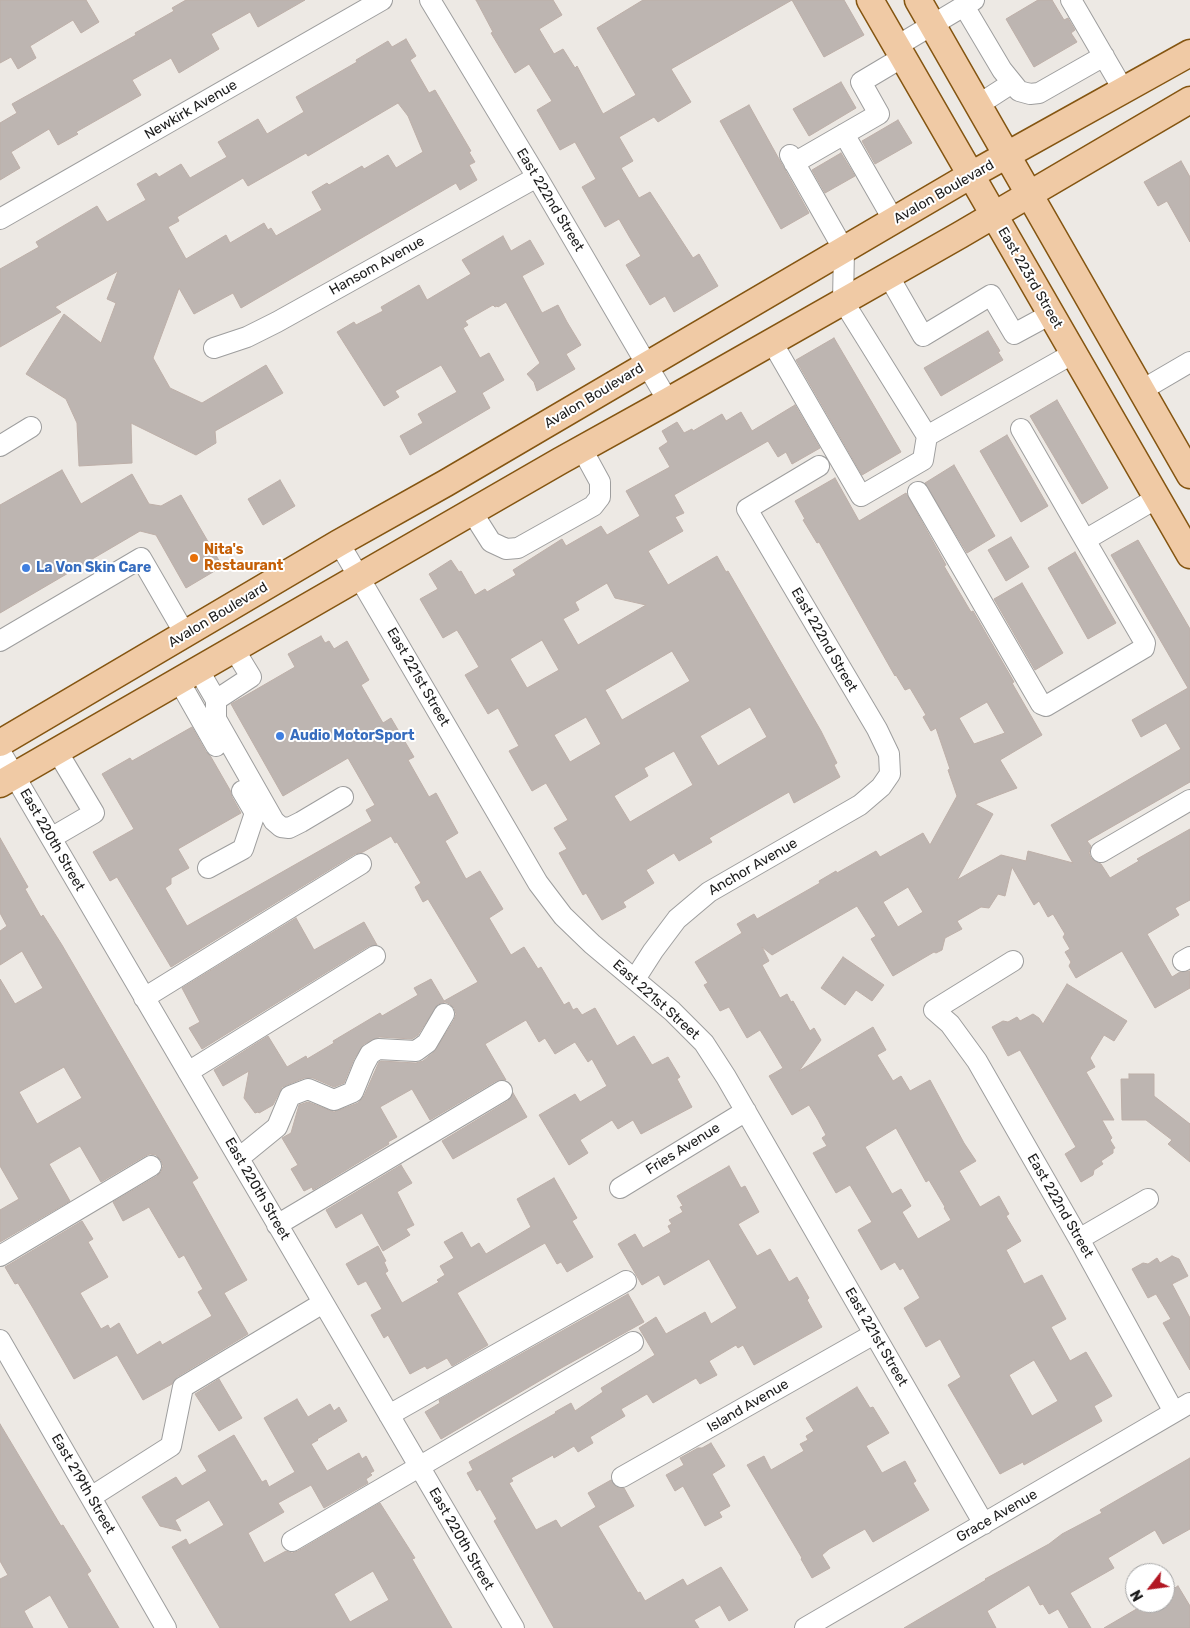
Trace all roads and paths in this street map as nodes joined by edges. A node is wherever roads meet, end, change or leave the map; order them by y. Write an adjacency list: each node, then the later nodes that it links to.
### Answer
1 (382, 0): 21 (street, Newkirk Avenue)
2 (430, 0): 18 (street, East 222nd Street)
3 (870, 0): 8 (main road, East 223rd Street)
4 (918, 0): 7 (main road)
5 (1071, 0): 10 (street)
6 (969, 3): 7 (street); 11 (street)
7 (933, 25): 8 (street); 14 (main road)
8 (900, 51): 15 (street); 17 (main road, East 223rd Street)
9 (1190, 53): 12 (main road, Avalon Boulevard)
10 (1104, 56): 11 (street); 12 (street)
11 (1012, 84): 14 (street)
12 (1124, 91): 16 (main road, Avalon Boulevard)
13 (1190, 100): 19 (main road)
14 (978, 105): 16 (main road)
15 (844, 134): 22 (street); 23 (street)
16 (1007, 155): 17 (main road, Avalon Boulevard); 19 (main road)
17 (971, 175): 20 (main road, East 223rd Street); 22 (main road, Avalon Boulevard)
18 (537, 177): 28 (street, Hansom Avenue); 31 (street, East 222nd Street)
19 (1030, 194): 20 (main road); 32 (main road)
20 (994, 215): 24 (main road); 26 (main road, East 223rd Street)
21 (0, 219)
22 (894, 221): 23 (main road, Avalon Boulevard)
23 (844, 250): 25 (street); 31 (main road, Avalon Boulevard)
24 (888, 275): 25 (main road); 26 (street)
25 (843, 301): 27 (main road); 36 (street)
26 (1051, 314): 29 (main road, East 223rd Street)
27 (772, 342): 33 (main road); 36 (street)
28 (214, 348)
29 (1074, 353): 36 (street); 42 (main road, East 223rd Street)
30 (1190, 362): 32 (street)
31 (648, 364): 33 (street, East 222nd Street); 45 (main road, Avalon Boulevard)
32 (1142, 390): 40 (main road)
33 (668, 401): 38 (main road)
34 (31, 427): 37 (street)
35 (1021, 429): 44 (street)
36 (927, 436)
37 (0, 446)
38 (582, 449): 43 (main road); 43 (street)
39 (819, 466): 56 (street, East 222nd Street)
40 (1190, 475)
41 (918, 492): 44 (street)
42 (1157, 498): 44 (street); 46 (main road, East 223rd Street)
43 (472, 512): 47 (main road)
44 (1085, 540)
45 (339, 543): 47 (street, East 221st Street); 48 (main road, Avalon Boulevard)
46 (1190, 555)
47 (360, 578): 50 (main road); 66 (street, East 221st Street)
48 (185, 634): 49 (street); 53 (main road, Avalon Boulevard)
49 (0, 641)
50 (234, 649): 51 (main road); 52 (street)
51 (188, 675): 52 (street); 55 (main road); 63 (street)
52 (216, 700): 58 (street)
53 (0, 743)
54 (0, 751): 57 (street, East 220th Street)
55 (57, 751): 57 (main road); 60 (street)
56 (890, 774): 66 (street, Anchor Avenue)
57 (7, 780): 60 (street, East 220th Street)
58 (342, 797)
59 (1190, 800): 61 (street)
60 (51, 838): 67 (street, East 220th Street)
61 (1101, 852)
62 (361, 864): 67 (street)
63 (208, 868)
64 (375, 956): 69 (street)
65 (1013, 961): 77 (street, East 222nd Street)
66 (636, 979): 71 (street, East 221st Street)
67 (144, 998): 69 (street, East 220th Street)
68 (444, 1014): 72 (street)
69 (188, 1072): 72 (street, East 220th Street)
70 (502, 1091): 76 (street)
71 (746, 1111): 74 (street, Fries Avenue); 81 (street, East 221st Street)
72 (239, 1158): 76 (street, East 220th Street)
73 (151, 1166): 78 (street)
74 (620, 1188)
75 (1148, 1199): 77 (street)
76 (277, 1225): 80 (street, East 220th Street)
77 (1080, 1239): 84 (street, East 222nd Street)
78 (0, 1256)
79 (626, 1281): 85 (street)
80 (323, 1303): 85 (street, East 220th Street); 88 (street)
81 (874, 1334): 87 (street, Island Avenue); 89 (street, East 221st Street)
82 (0, 1340): 88 (street, East 219th Street)
83 (633, 1342): 86 (street)
84 (1182, 1407): 89 (street, Grace Avenue)
85 (389, 1415): 86 (street, East 220th Street)
86 (419, 1466): 90 (street); 92 (street, East 220th Street)
87 (622, 1478)
88 (91, 1497): 91 (street, East 219th Street)
89 (984, 1524): 93 (street, Grace Avenue)
90 (292, 1541)
91 (166, 1628)
92 (514, 1628)
93 (805, 1628)

